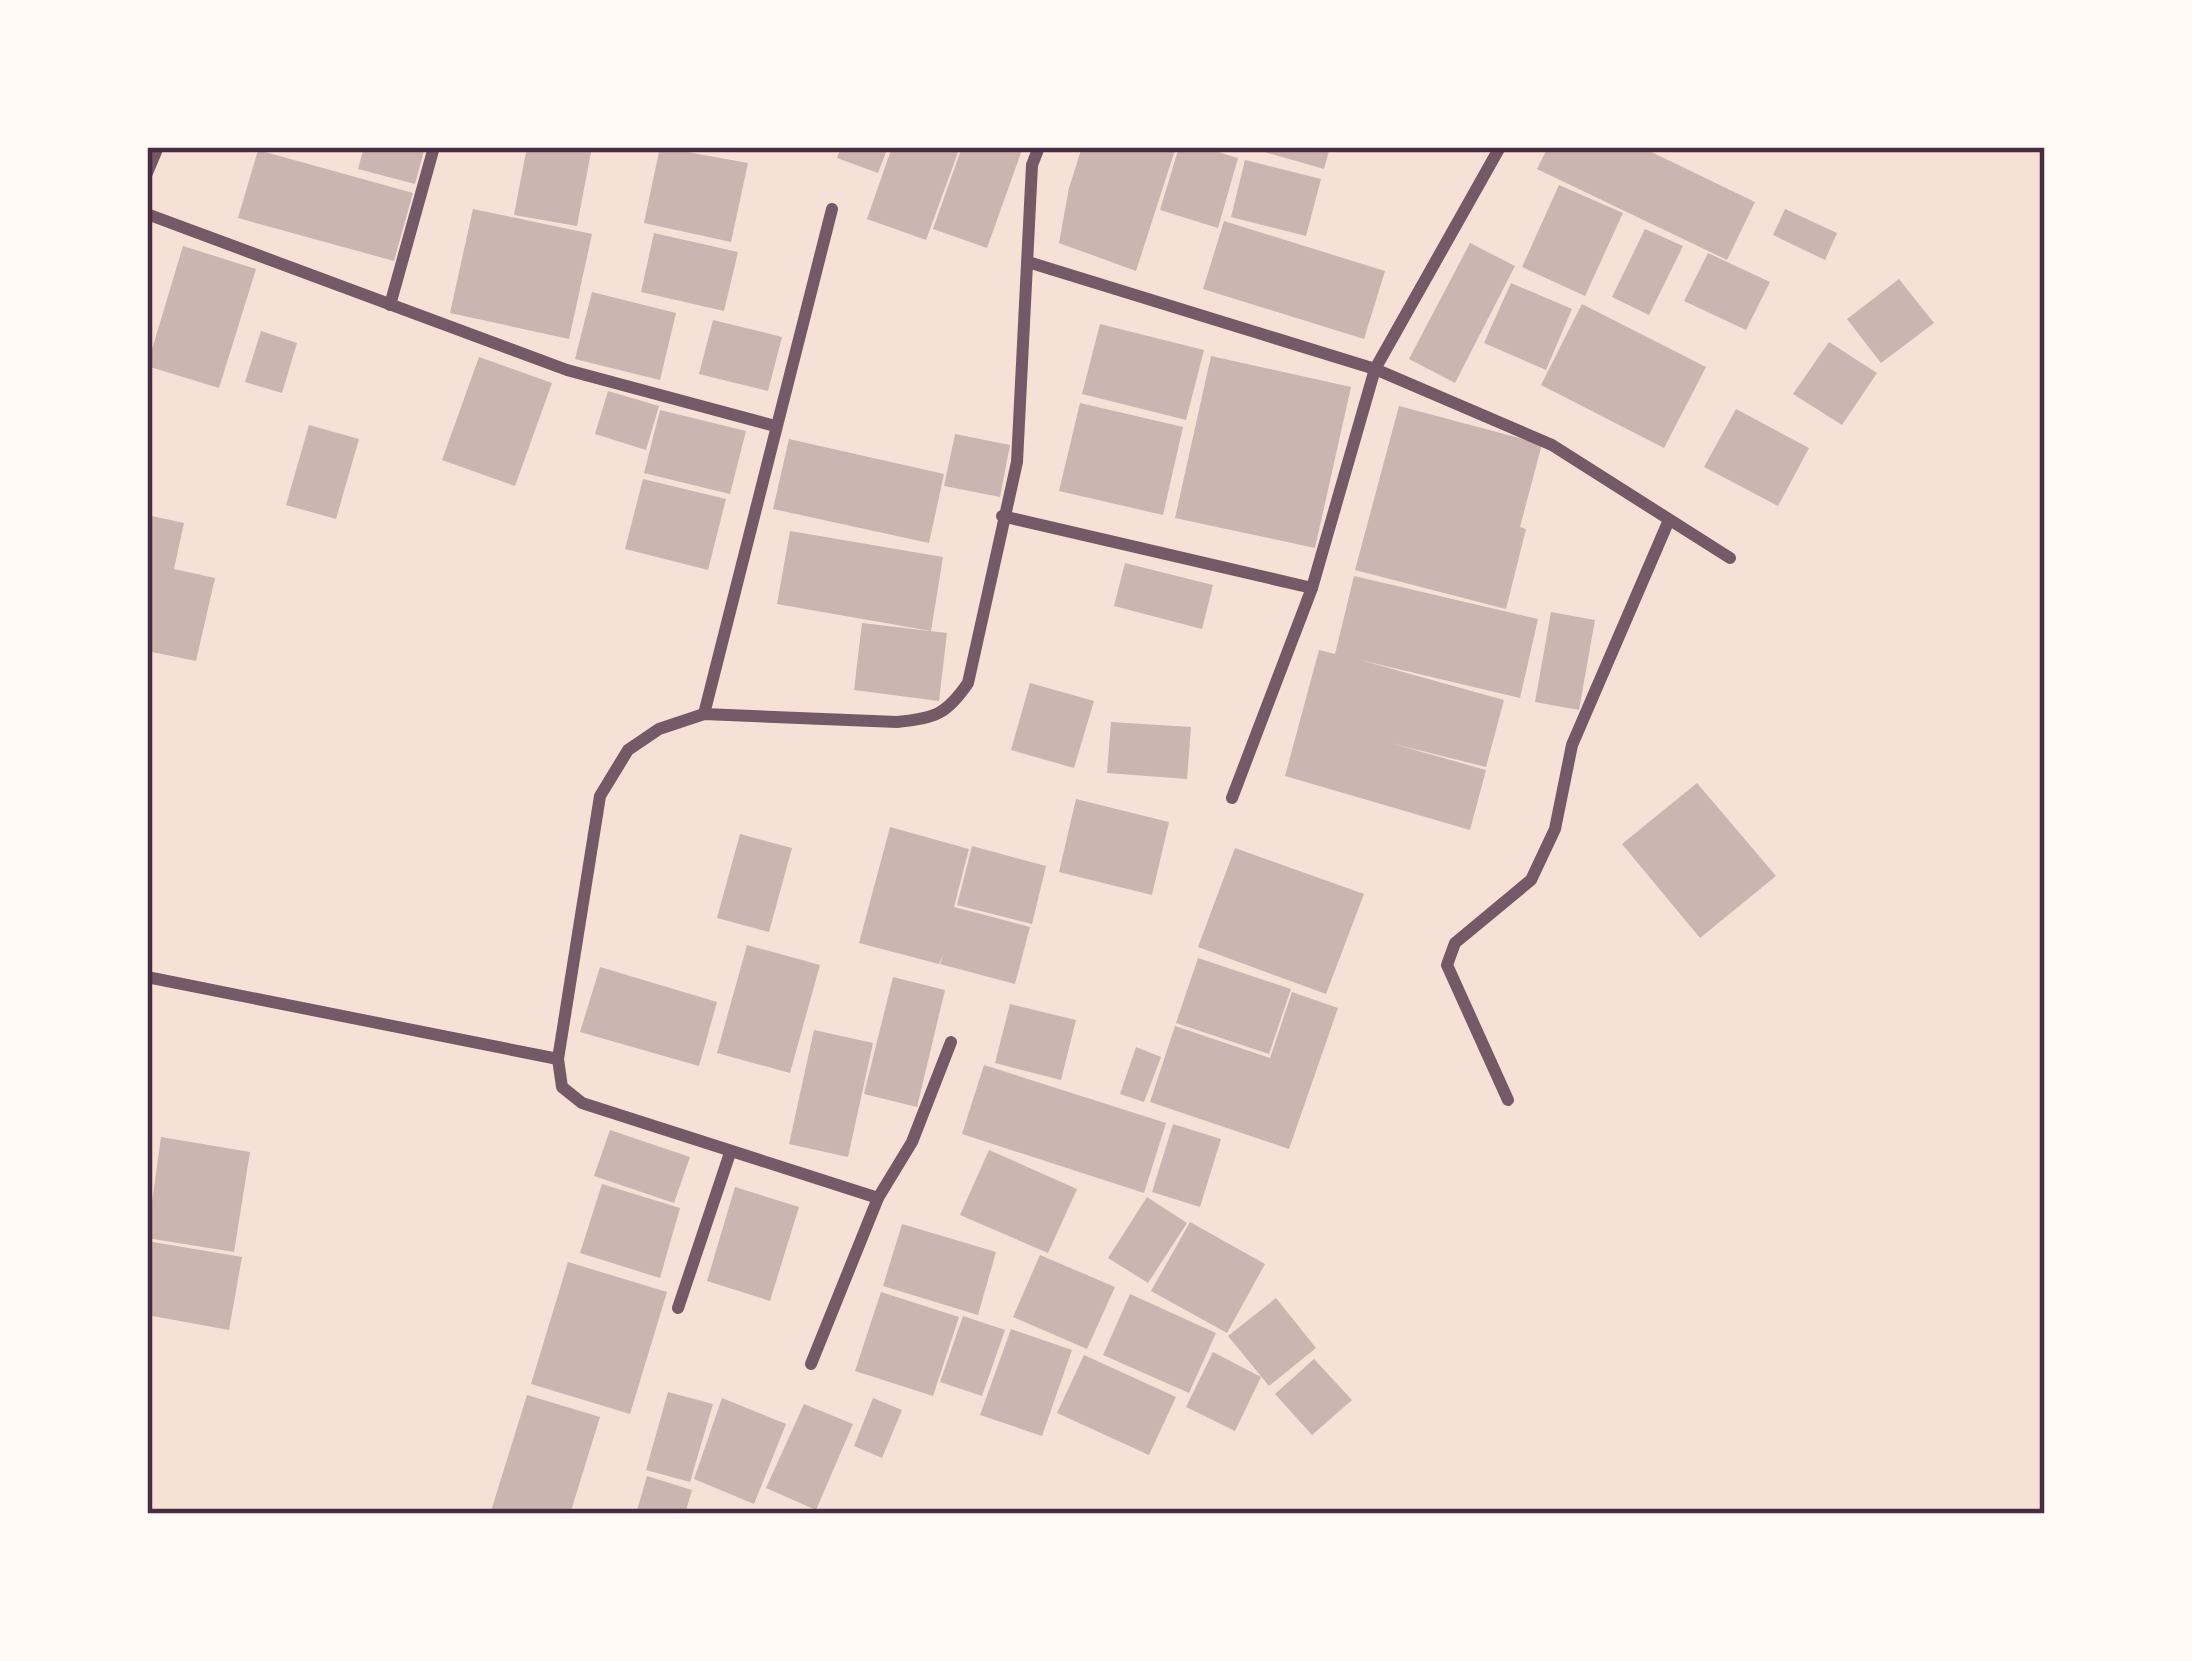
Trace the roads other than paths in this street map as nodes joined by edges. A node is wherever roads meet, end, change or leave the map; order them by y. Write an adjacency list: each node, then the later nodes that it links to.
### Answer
1 (158, 147): 5 (street)
2 (434, 147): 9 (street)
3 (1039, 147): 8 (street)
4 (1500, 147): 10 (street)
5 (147, 173)
6 (832, 209): 11 (street)
7 (147, 214): 9 (street)
8 (1028, 262): 10 (street); 12 (street)
9 (390, 305): 11 (street)
10 (1375, 369): 13 (street); 15 (street)
11 (775, 426): 16 (street)
12 (1002, 516): 15 (street); 16 (street)
13 (1669, 520): 14 (street); 21 (street)
14 (1730, 558)
15 (1312, 588): 17 (street)
16 (704, 714): 20 (street)
17 (1232, 798)
18 (147, 977): 20 (street)
19 (951, 1042): 23 (street)
20 (558, 1060): 22 (street)
21 (1508, 1100)
22 (730, 1153): 23 (street); 24 (street)
23 (878, 1198): 25 (street)
24 (678, 1307)
25 (811, 1364)

